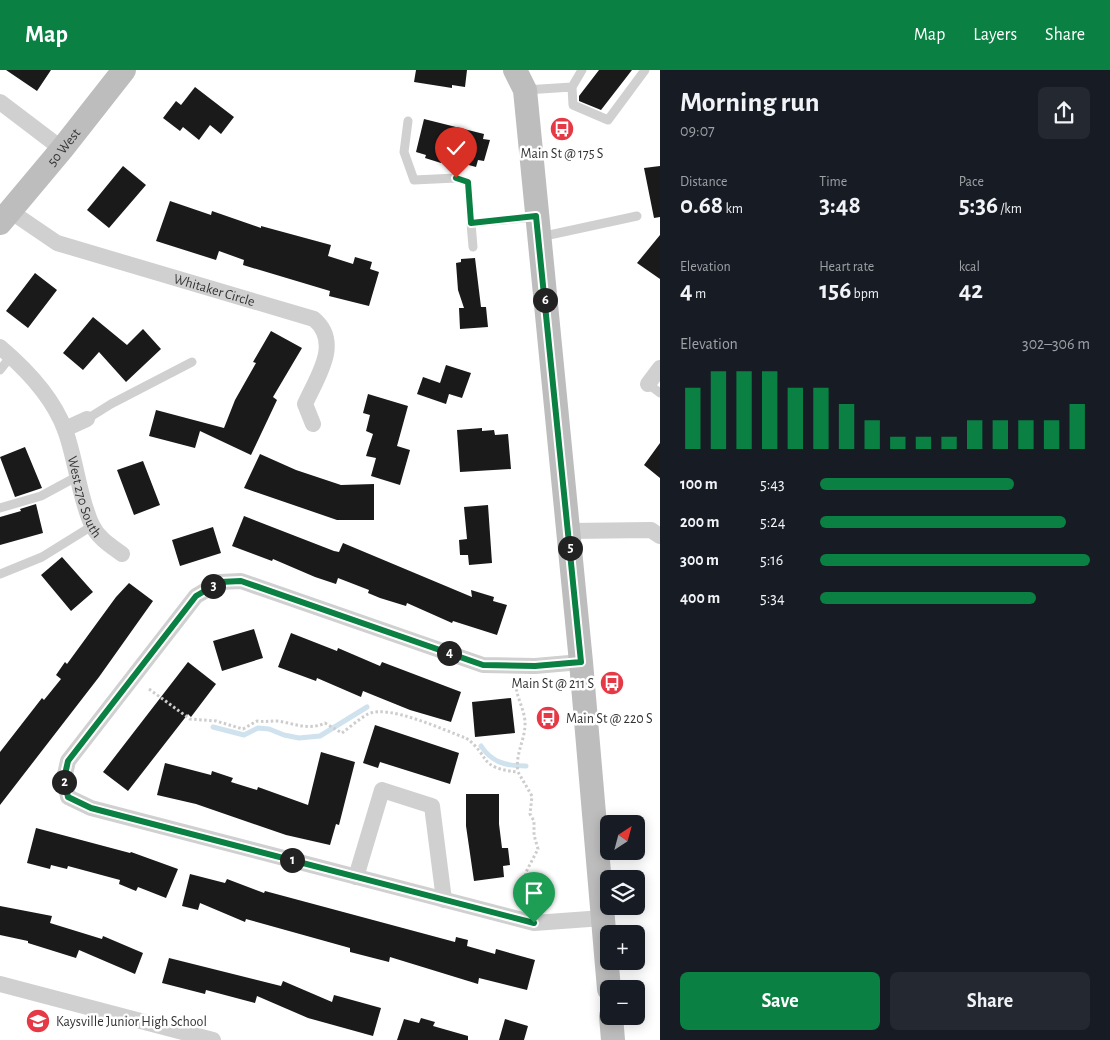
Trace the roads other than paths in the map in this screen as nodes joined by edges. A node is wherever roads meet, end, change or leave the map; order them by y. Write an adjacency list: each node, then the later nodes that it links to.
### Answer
1 (124, 70): 8 (main road, 50 West)
2 (582, 70): 5 (lane)
3 (645, 70): 5 (lane)
4 (524, 77): 5 (lane); 12 (main road)
5 (572, 87)
6 (0, 102): 8 (street)
7 (408, 121): 11 (lane)
8 (62, 149): 10 (main road, 50 West)
9 (638, 216): 12 (lane)
10 (5, 217): 20 (street, Whitaker Circle)
11 (471, 223): 12 (lane); 13 (lane)
12 (537, 227): 25 (main road)
13 (473, 247)
14 (6, 351): 17 (lane); 21 (street, West 270 South)
15 (192, 362): 19 (lane)
16 (660, 368): 18 (street)
17 (0, 370)
18 (654, 388)
19 (87, 419): 21 (street)
20 (313, 424)
21 (65, 430): 22 (street, West 270 South)
22 (78, 476): 23 (lane); 24 (street, West 270 South)
23 (0, 508)
24 (92, 526): 27 (street, West 270 South); 28 (lane)
25 (568, 531): 26 (street); 29 (main road)
26 (660, 536)
27 (122, 554)
28 (0, 574)
29 (581, 662): 30 (street); 32 (main road)
30 (356, 877): 31 (street); 31 (street)
31 (444, 900): 32 (street)
32 (603, 918): 33 (main road)
33 (608, 980)
34 (0, 984): 36 (street)
35 (612, 1025): 37 (main road)
36 (212, 1040)
37 (613, 1040)

